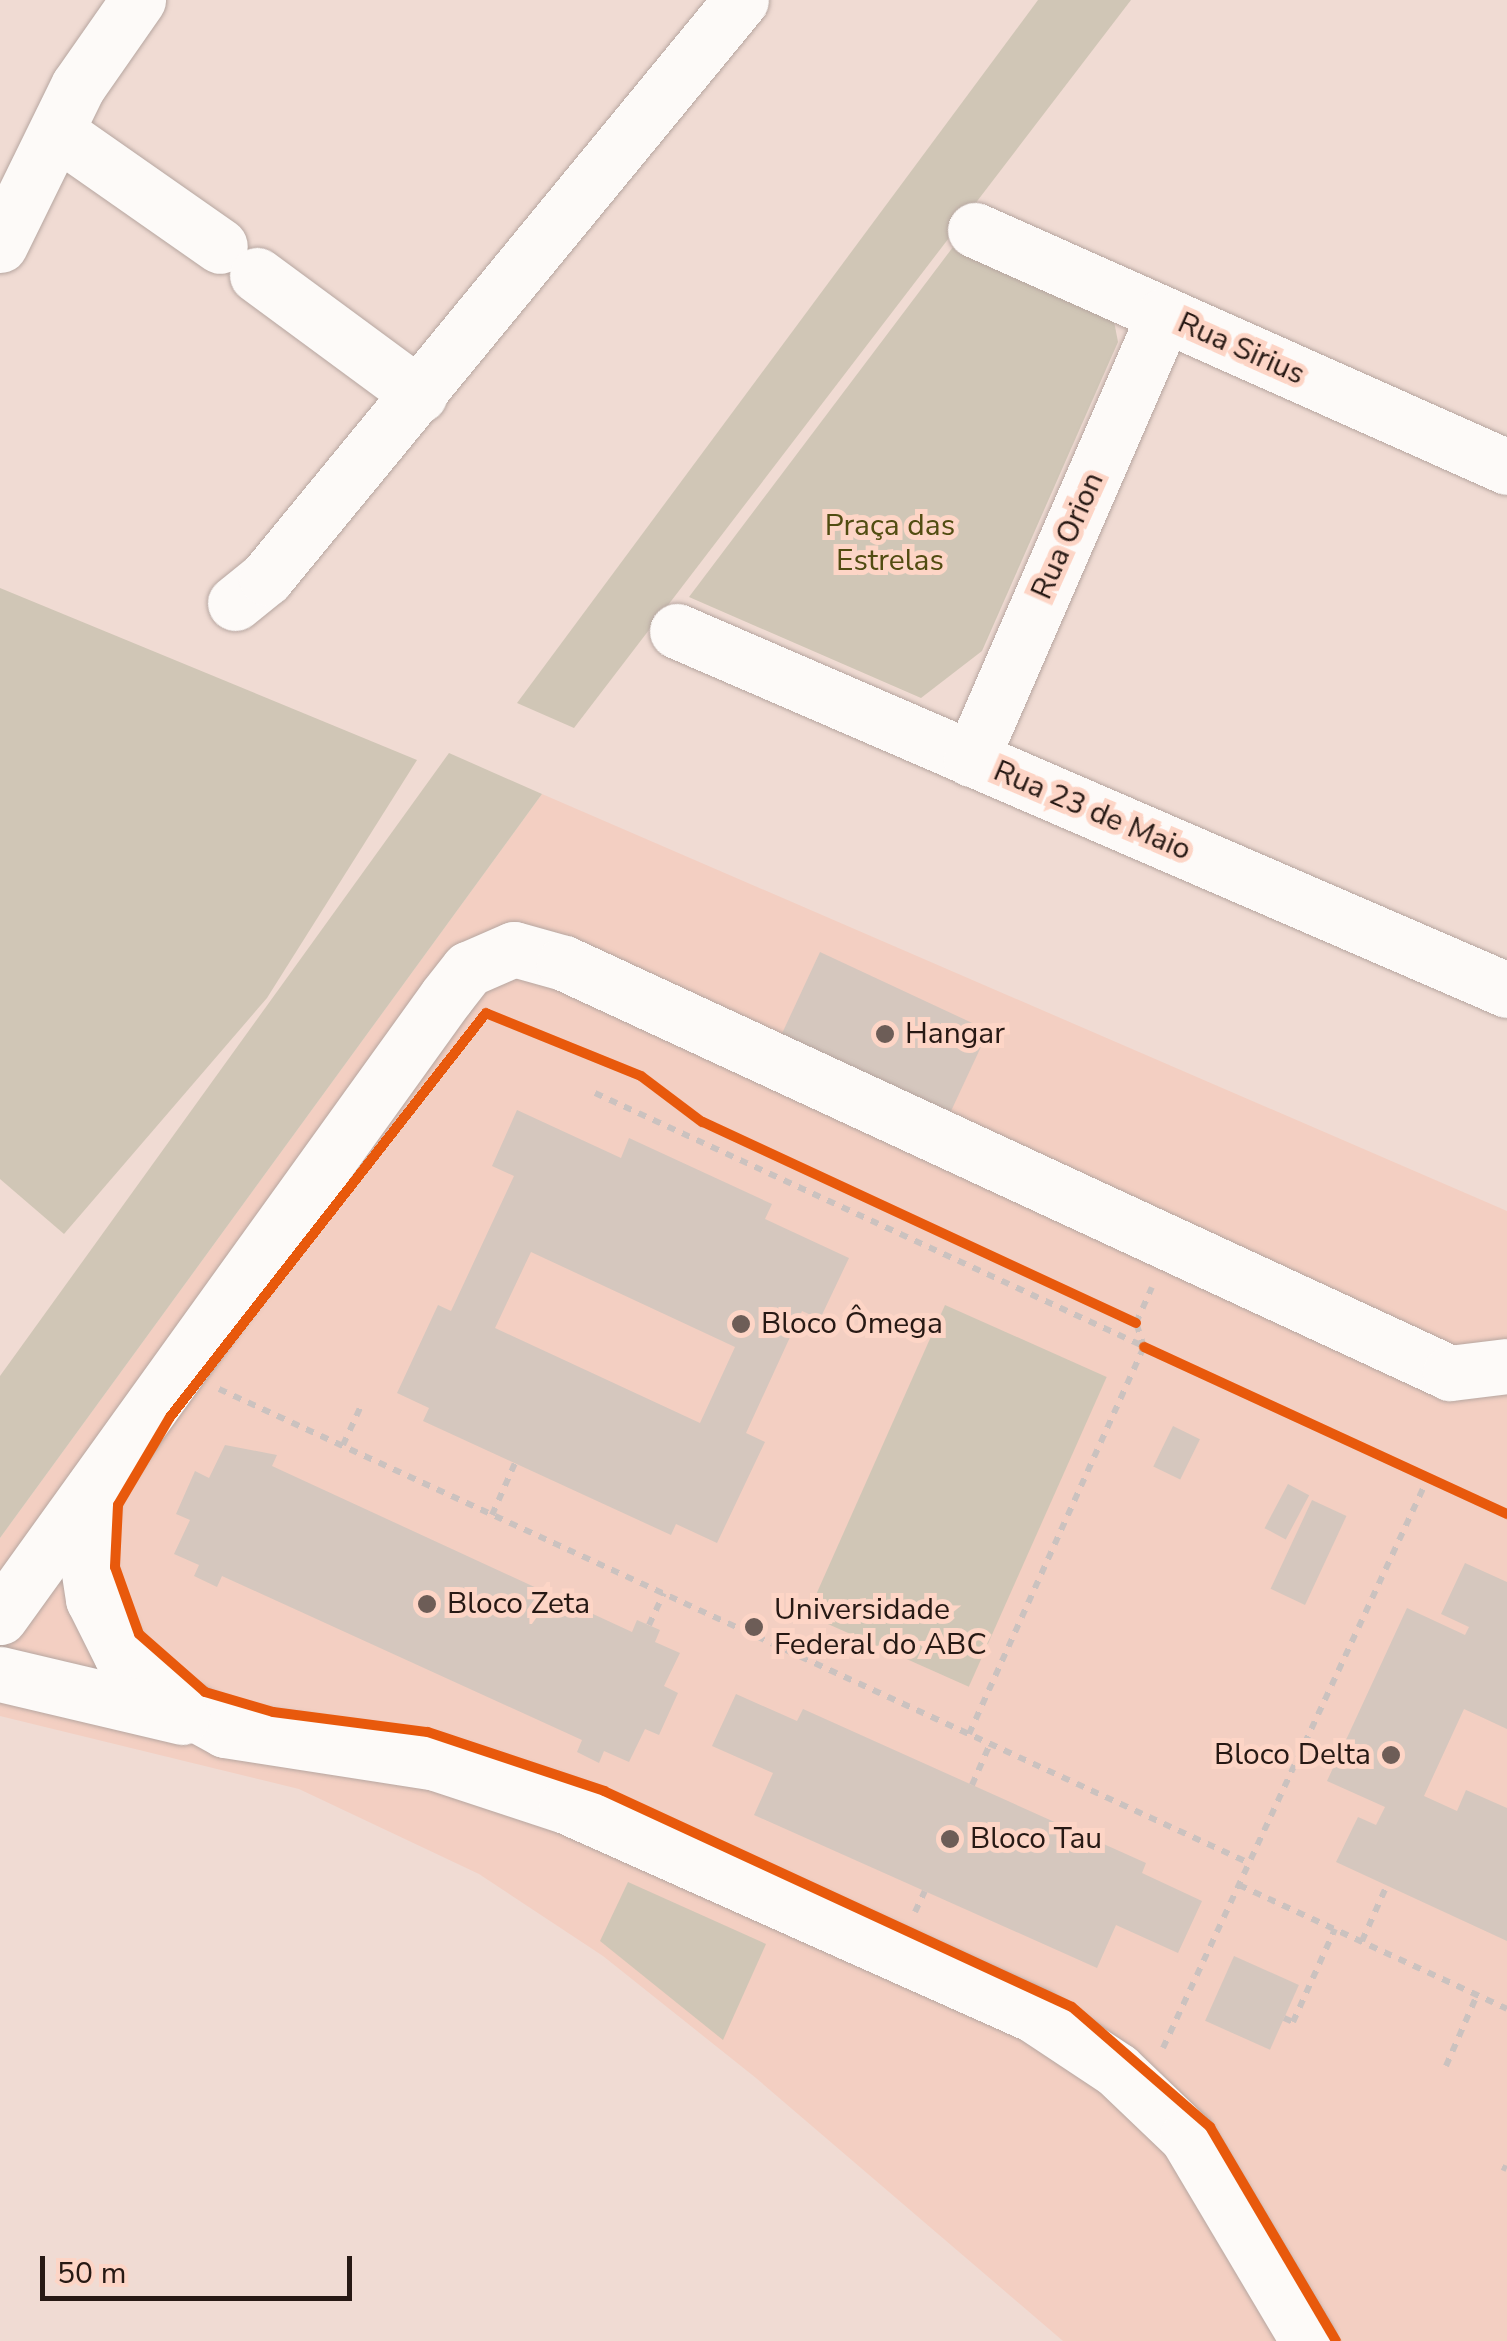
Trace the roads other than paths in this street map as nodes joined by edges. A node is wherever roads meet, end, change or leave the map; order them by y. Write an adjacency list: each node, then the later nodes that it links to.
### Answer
1 (138, 0): 3 (street)
2 (741, 0): 7 (street)
3 (60, 134): 5 (street); 7 (street)
4 (975, 230): 6 (street, Rua Sirius)
5 (0, 245)
6 (1164, 314): 8 (street, Rua Sirius); 11 (street, Rua Orion)
7 (420, 395): 9 (street)
8 (1507, 468)
9 (235, 603)
10 (676, 630): 11 (street, Rua 23 de Maio)
11 (971, 758): 12 (street, Rua 23 de Maio)
12 (1507, 990)
13 (1507, 1366): 14 (street)
14 (96, 1479): 15 (street); 17 (street)
15 (0, 1617)
16 (0, 1674): 17 (street)
17 (206, 1723): 18 (street)
18 (1308, 2341)

